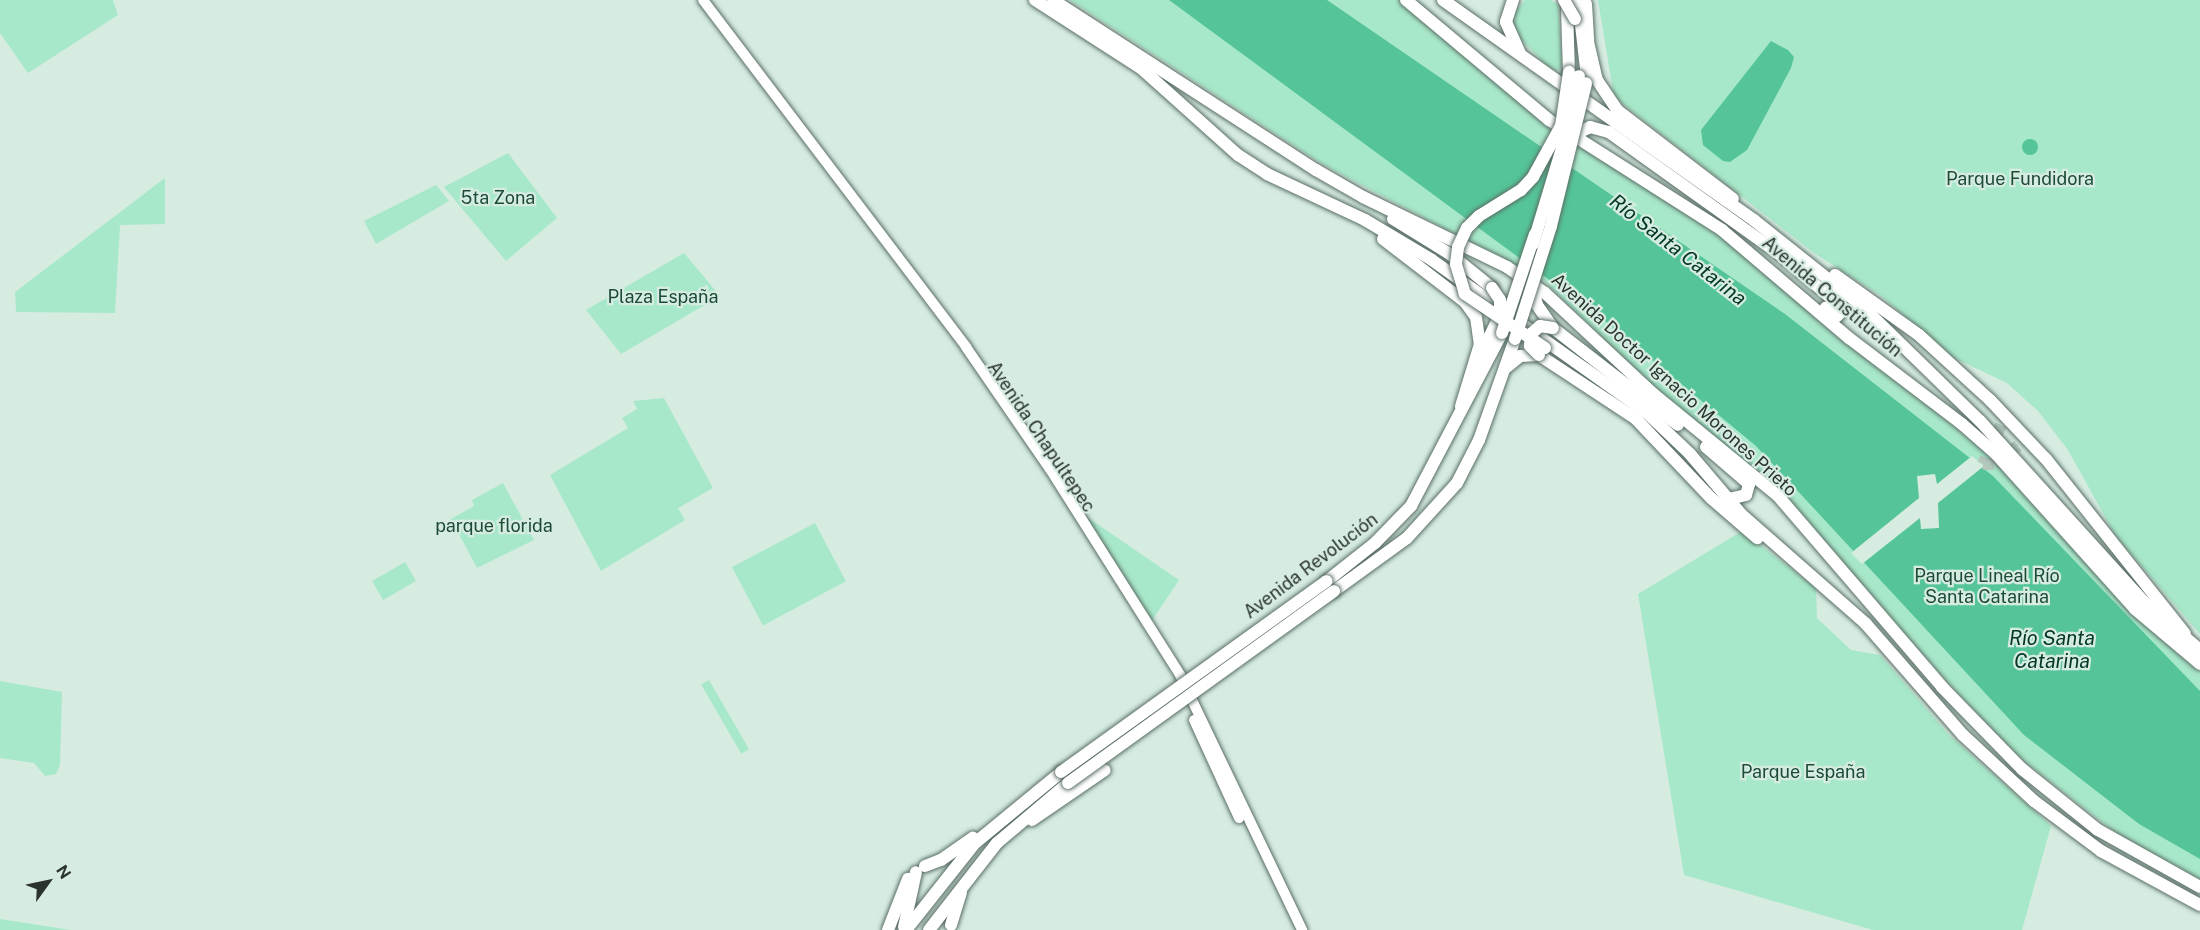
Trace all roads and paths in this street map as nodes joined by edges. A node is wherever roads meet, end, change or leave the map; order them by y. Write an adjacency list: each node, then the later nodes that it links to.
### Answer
1 (697, 0): 47 (main road, Avenida Chapultepec)
2 (703, 0): 48 (main road)
3 (1035, 0): 12 (main road, Avenida Doctor Ignacio Morones Prieto)
4 (1053, 0): 13 (main road, Avenida Doctor Ignacio Morones Prieto)
5 (1406, 0): 19 (main road, Avenida Constitución)
6 (1443, 0): 10 (main road, Avenida Constitución)
7 (1513, 0): 10 (main road)
8 (1574, 8): 9 (main road); 11 (main road)
9 (1589, 46): 11 (main road); 18 (main road)
10 (1524, 59): 18 (main road, Avenida Constitución)
11 (1580, 77): 14 (main road, Avenida Revolución, bridge); 15 (main road, Avenida Revolución, bridge); 20 (main road, bridge)
12 (1155, 81): 13 (main road); 17 (main road, Avenida Doctor Ignacio Morones Prieto)
13 (1201, 97): 16 (main road, Avenida Doctor Ignacio Morones Prieto)
14 (1562, 124): 20 (main road, Avenida Revolución, bridge); 24 (main road, bridge)
15 (1573, 135): 19 (main road); 22 (main road, Avenida Revolución, bridge)
16 (1363, 197): 25 (main road, bridge); 41 (main road, Avenida Doctor Ignacio Morones Prieto)
17 (1320, 198): 25 (main road); 32 (main road, Avenida Doctor Ignacio Morones Prieto)
18 (1755, 221): 21 (main road, Avenida Constitución)
19 (1722, 230): 27 (main road, Avenida Constitución)
20 (1533, 244): 28 (main road, Avenida Revolución, bridge)
21 (1812, 265): 30 (main road); 31 (main road, Avenida Constitución)
22 (1532, 287): 23 (main road); 26 (main road, Avenida Revolución, bridge)
23 (1553, 328): 24 (main road, bridge); 32 (main road)
24 (1542, 352): 26 (main road); 32 (main road)
25 (1473, 368): 28 (main road)
26 (1506, 368): 33 (main road, Avenida Revolución)
27 (1909, 383): 31 (main road); 35 (main road, Avenida Constitución)
28 (1461, 406): 33 (main road, Avenida Revolución)
29 (2019, 446): 30 (main road)
30 (2033, 446): 34 (main road)
31 (2025, 469): 34 (main road, Avenida Constitución)
32 (1726, 504): 42 (main road, Avenida Doctor Ignacio Morones Prieto)
33 (1330, 586): 37 (main road, Avenida Revolución, bridge); 38 (main road, Avenida Revolución, bridge)
34 (2195, 646)
35 (2200, 664)
36 (1105, 770): 38 (main road)
37 (985, 833): 39 (main road); 45 (main road, Avenida Revolución)
38 (997, 843): 40 (main road, Avenida Revolución)
39 (916, 872): 44 (main road); 45 (main road)
40 (962, 886): 43 (main road); 46 (main road, Avenida Revolución)
41 (2200, 887)
42 (2200, 905)
43 (951, 925)
44 (888, 930)
45 (905, 930)
46 (928, 930)
47 (1294, 930)
48 (1302, 930)

